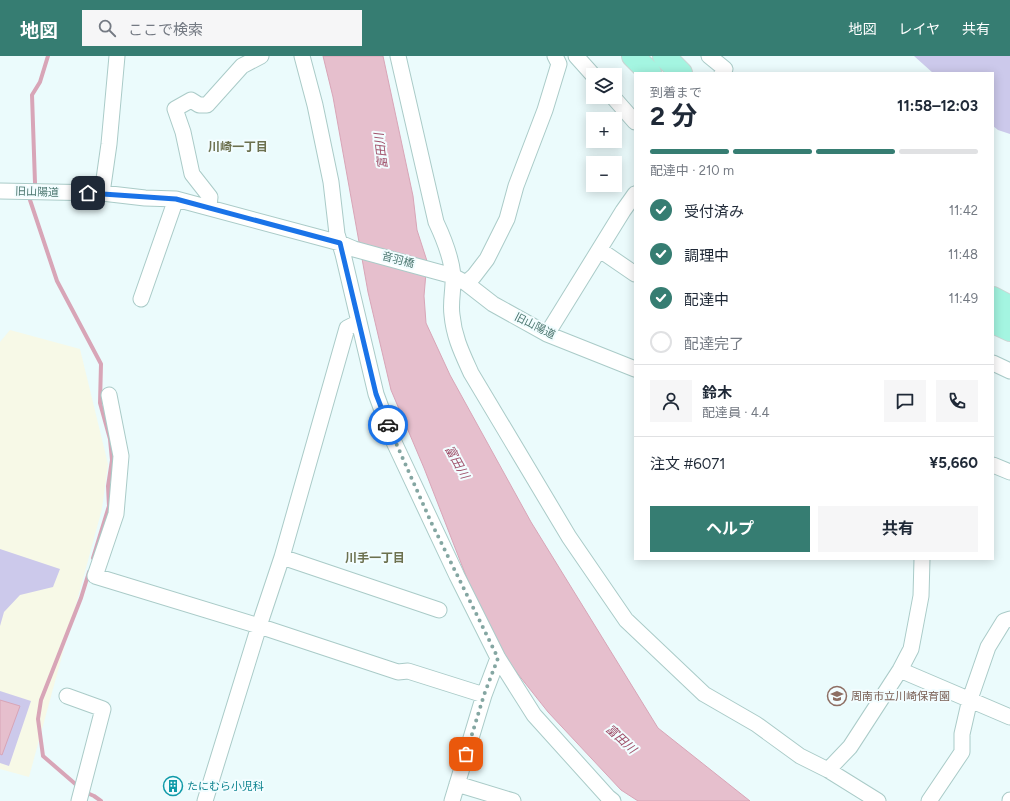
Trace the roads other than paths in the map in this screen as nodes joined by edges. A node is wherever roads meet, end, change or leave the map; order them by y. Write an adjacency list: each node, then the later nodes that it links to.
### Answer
1 (117, 56): 17 (street)
2 (260, 56): 20 (street)
3 (302, 56): 21 (street)
4 (398, 56): 25 (street)
5 (555, 56): 26 (street)
6 (576, 56): 10 (street)
7 (633, 56): 11 (highway)
8 (664, 56): 12 (highway)
9 (709, 56): 13 (street)
10 (587, 68)
11 (649, 72)
12 (680, 72)
13 (723, 72)
14 (619, 104): 15 (street)
15 (634, 121)
16 (0, 191): 17 (street, 旧山陽道)
17 (102, 193): 19 (street, 旧山陽道)
18 (634, 195): 23 (street)
19 (176, 199): 20 (street, 旧山陽道); 27 (street)
20 (209, 207): 21 (street, 旧山陽道)
21 (340, 243): 22 (street, 旧山陽道); 30 (street)
22 (354, 249): 25 (street, 音羽橋)
23 (600, 250): 24 (street); 33 (street)
24 (634, 273)
25 (447, 274): 26 (street, 旧山陽道); 51 (street)
26 (466, 283): 33 (street, 旧山陽道)
27 (140, 298)
28 (994, 299): 29 (highway)
29 (1010, 307)
30 (360, 322): 40 (street); 45 (street)
31 (994, 322): 32 (highway)
32 (1010, 330)
33 (547, 334): 35 (street, 旧山陽道)
34 (994, 363): 36 (street)
35 (634, 369)
36 (1010, 371)
37 (109, 395): 44 (street)
38 (994, 465): 39 (street)
39 (1010, 472)
40 (282, 556): 42 (street); 44 (street)
41 (922, 560): 46 (street)
42 (439, 610)
43 (1010, 619): 49 (street)
44 (259, 626): 47 (street); 54 (street)
45 (498, 658): 47 (street); 57 (street)
46 (900, 670): 49 (street); 51 (street)
47 (484, 695): 52 (street)
48 (67, 696): 53 (street)
49 (970, 700): 50 (street); 59 (street)
50 (1010, 717)
51 (828, 770): 58 (street)
52 (457, 784): 55 (street); 56 (street)
53 (79, 801)
54 (205, 801)
55 (452, 801)
56 (513, 801)
57 (612, 801)
58 (878, 801)
59 (929, 801)

